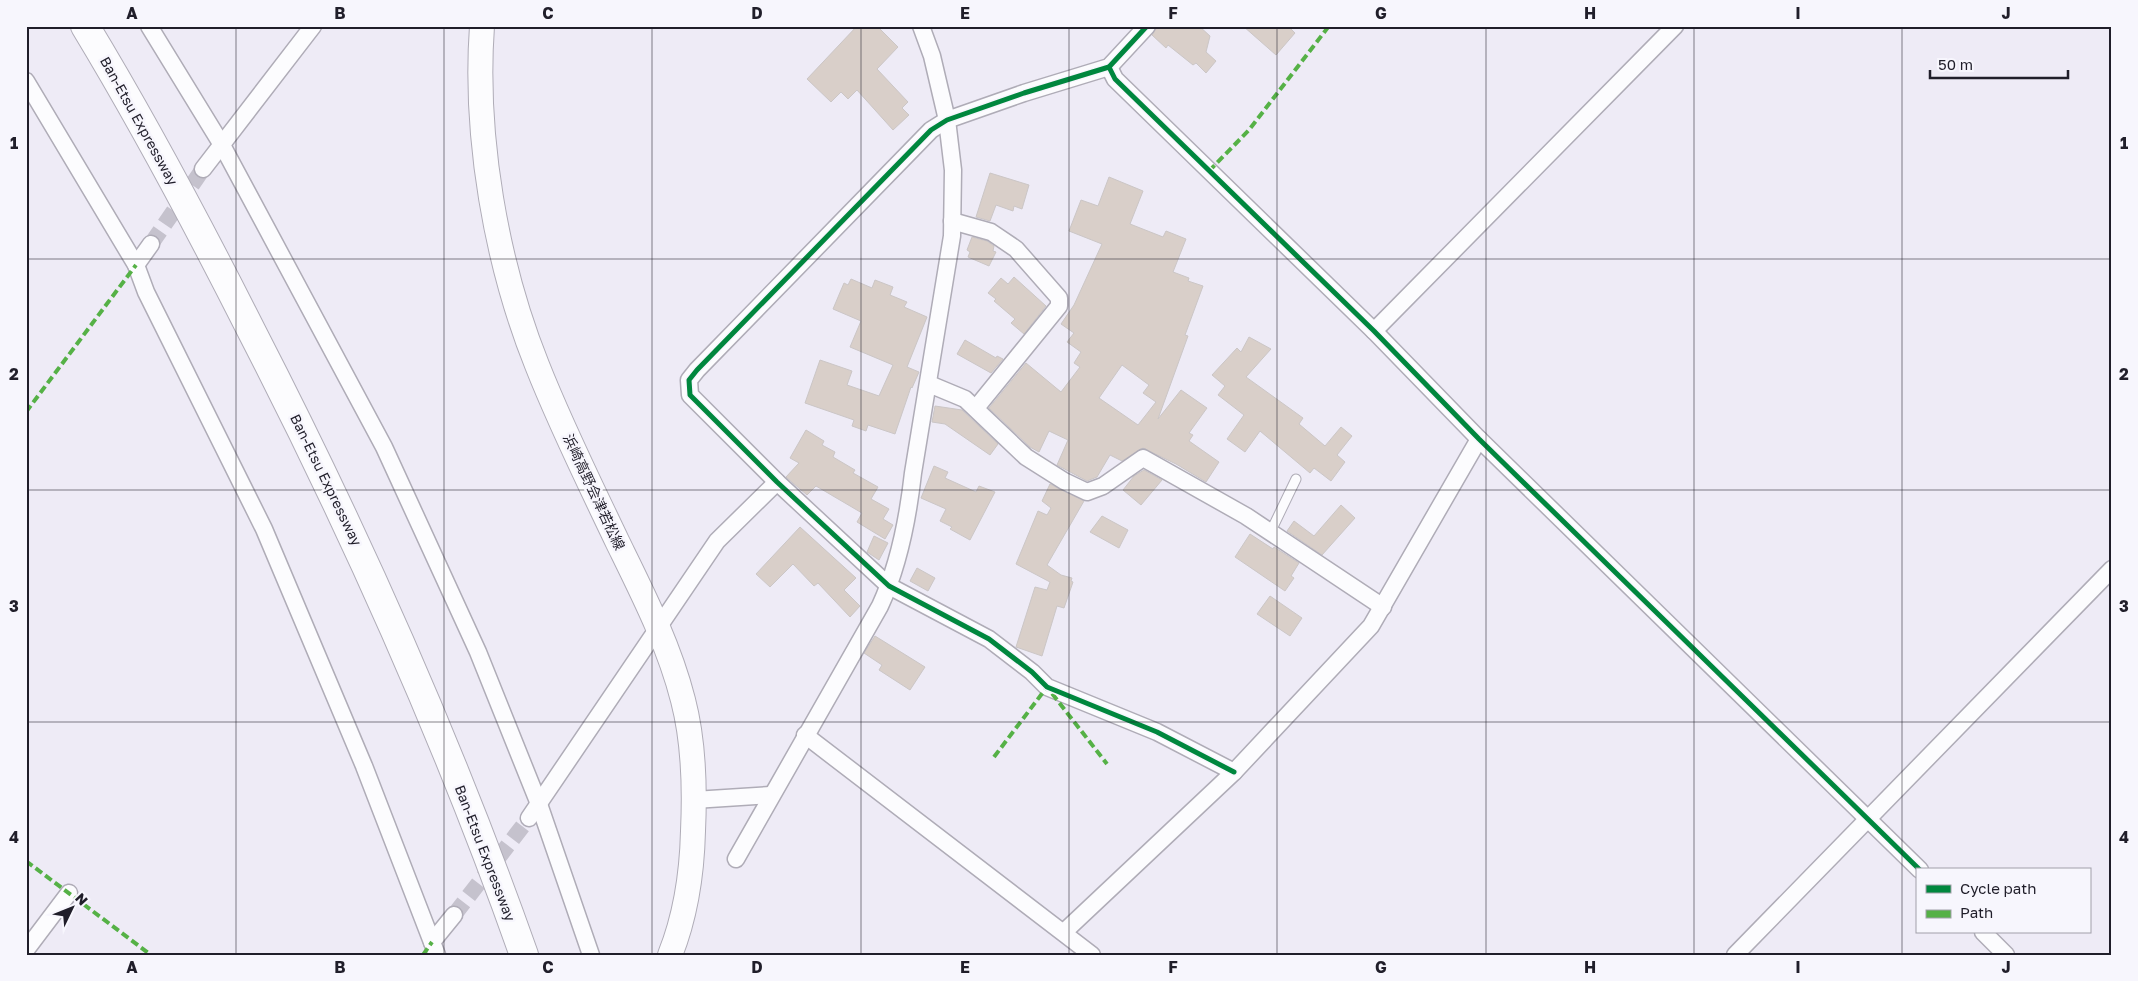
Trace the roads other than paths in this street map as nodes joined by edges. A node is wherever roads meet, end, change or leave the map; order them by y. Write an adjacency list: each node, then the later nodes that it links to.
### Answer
1 (85, 26): 42 (highway, Ban-Etsu Expressway)
2 (149, 26): 11 (street)
3 (313, 26): 11 (street)
4 (482, 26): 26 (main road, 浜崎高野会津若松線)
5 (1146, 26): 8 (street)
6 (1673, 27): 16 (street)
7 (926, 29): 10 (street)
8 (1109, 67): 10 (street); 16 (street)
9 (26, 81): 15 (street)
10 (947, 120): 13 (street); 21 (street)
11 (222, 145): 12 (street); 31 (street)
12 (204, 169)
13 (952, 220): 17 (street); 18 (street)
14 (150, 244): 15 (street)
15 (136, 265): 40 (street)
16 (1374, 332): 19 (street)
17 (929, 384): 18 (street); 24 (street)
18 (976, 408): 22 (street)
19 (1479, 439): 25 (street); 33 (street)
20 (1296, 479): 22 (lane)
21 (776, 482): 24 (street); 26 (street)
22 (1270, 533): 25 (street)
23 (2112, 569): 33 (street)
24 (889, 586): 27 (street); 28 (street)
25 (1383, 608): 28 (street)
26 (658, 629): 30 (main road, 浜崎高野会津若松線); 31 (street)
27 (805, 735): 29 (street); 38 (street)
28 (1234, 772): 38 (street)
29 (771, 795): 30 (street); 34 (street)
30 (694, 800): 44 (main road, 浜崎高野会津若松線)
31 (539, 804): 32 (street); 43 (street)
32 (529, 818)
33 (1868, 818): 35 (street); 46 (street)
34 (736, 858)
35 (1918, 868)
36 (69, 893): 41 (street)
37 (454, 915): 40 (street)
38 (1064, 932): 45 (street)
39 (1985, 934): 47 (street)
40 (434, 948)
41 (26, 950)
42 (524, 955)
43 (591, 955)
44 (670, 955)
45 (1092, 955)
46 (1736, 955)
47 (2006, 955)

